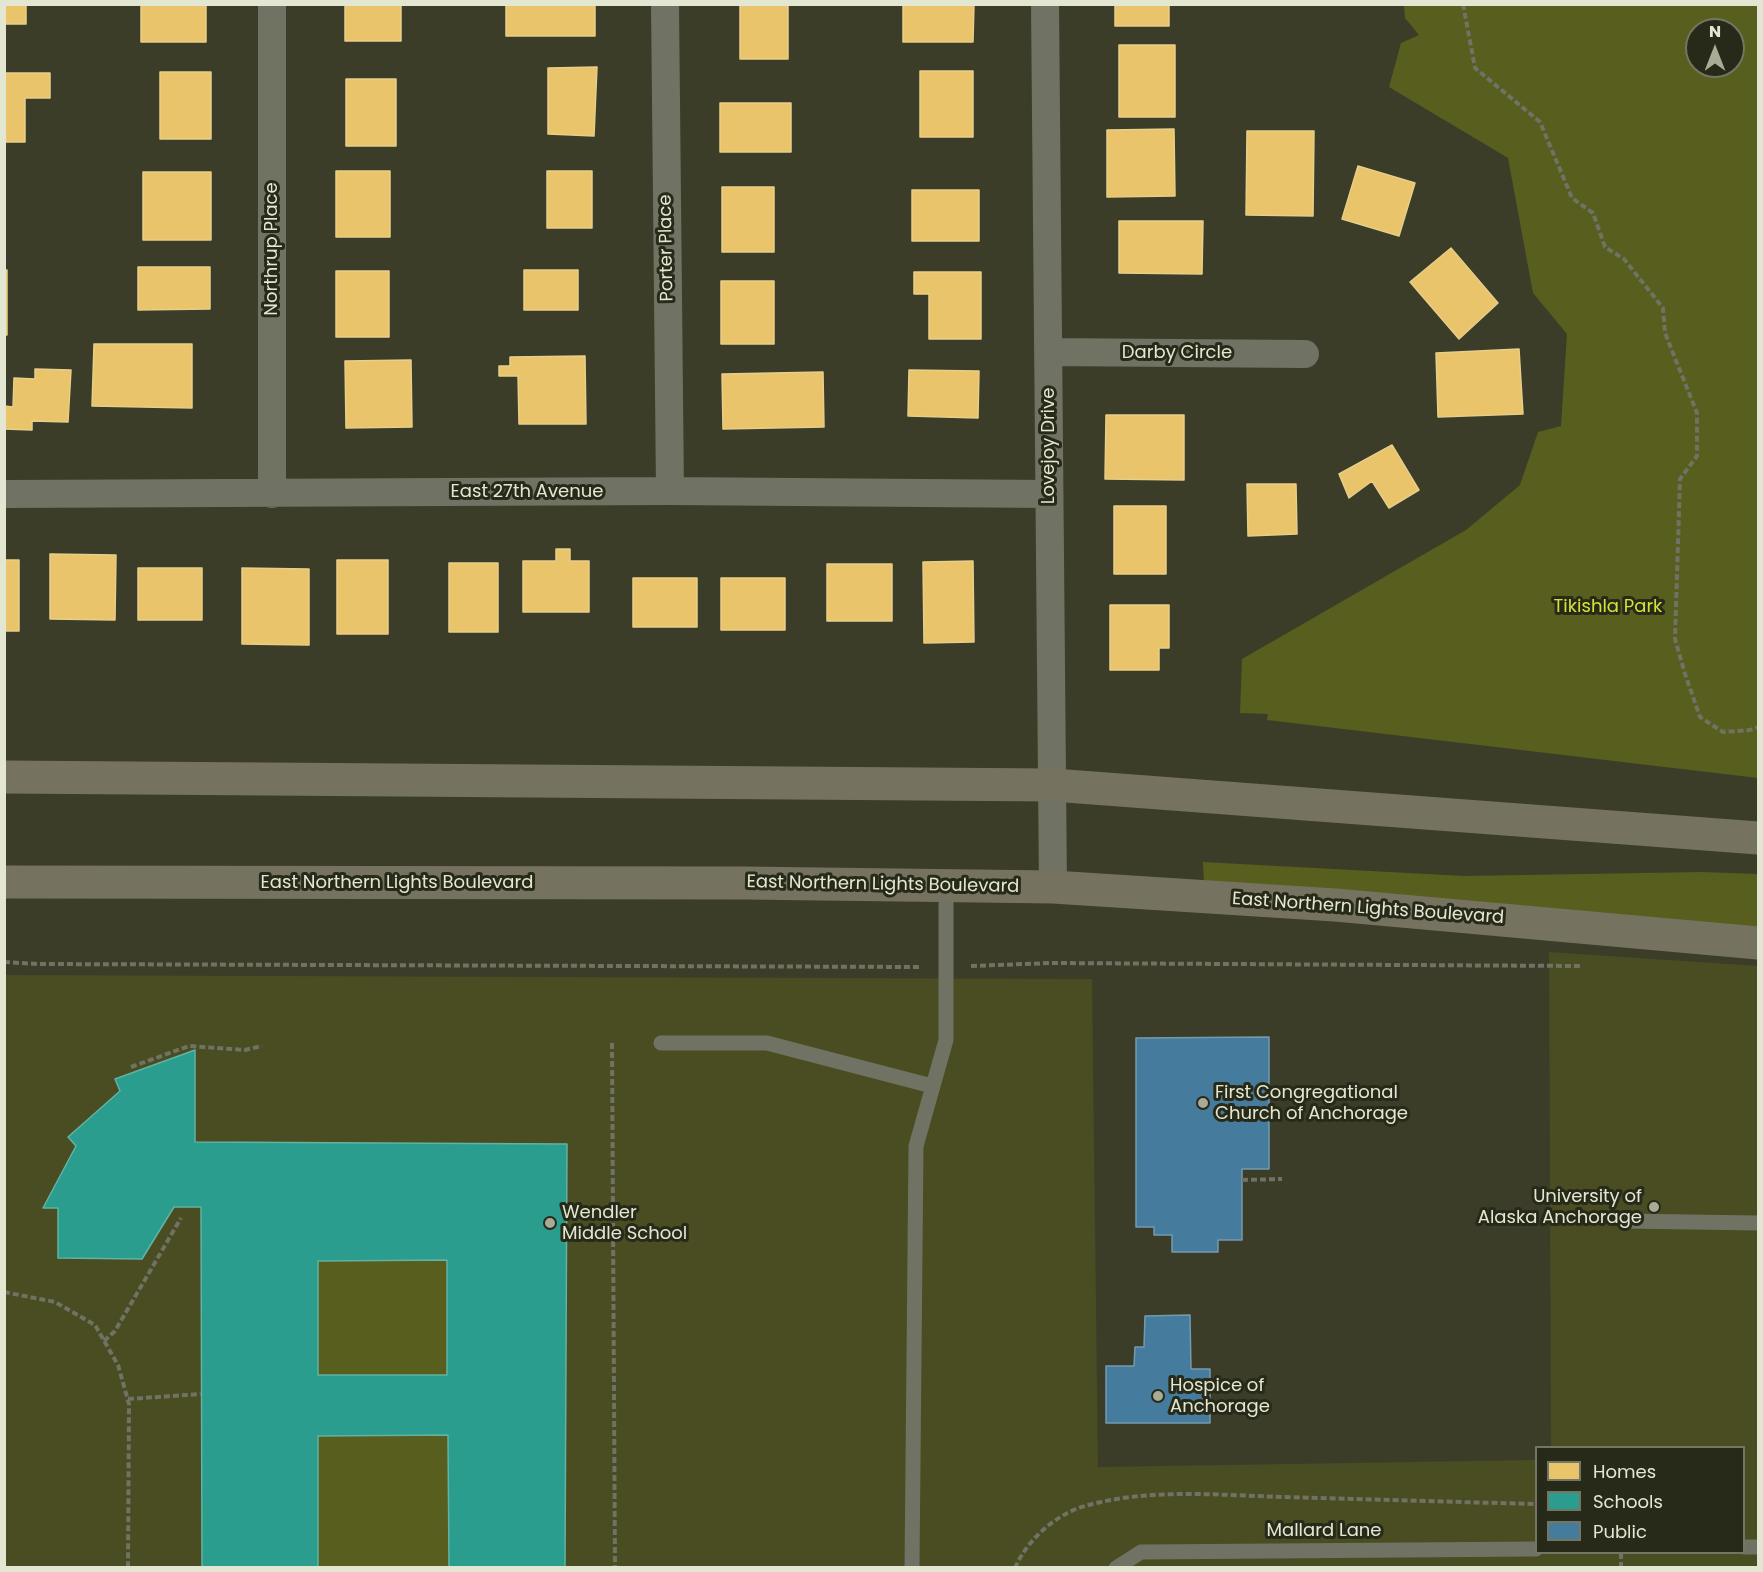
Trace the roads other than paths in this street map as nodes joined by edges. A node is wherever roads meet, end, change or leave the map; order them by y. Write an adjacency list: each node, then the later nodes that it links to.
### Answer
1 (272, 4): 8 (street, Northrup Place)
2 (665, 4): 6 (street, Porter Place)
3 (1046, 4): 4 (street, Lovejoy Drive)
4 (1048, 352): 5 (street, Darby Circle); 9 (street, Lovejoy Drive)
5 (1305, 354)
6 (670, 491): 8 (street, East 27th Avenue); 9 (street, East 27th Avenue)
7 (4, 494): 8 (street, East 27th Avenue)
8 (272, 494)
9 (1049, 494): 11 (street, Lovejoy Drive)
10 (4, 777): 11 (main road)
11 (1053, 785): 12 (main road); 15 (street, Lovejoy Drive)
12 (1758, 838)
13 (4, 882): 14 (main road, East Northern Lights Boulevard)
14 (946, 886): 15 (main road, East Northern Lights Boulevard); 18 (lane)
15 (1053, 887): 16 (main road, East Northern Lights Boulevard)
16 (1758, 943)
17 (661, 1043): 18 (lane)
18 (932, 1086): 22 (lane)
19 (1623, 1221): 20 (lane)
20 (1758, 1223)
21 (1535, 1549): 23 (lane, Mallard Lane)
22 (912, 1568)
23 (1116, 1568)

